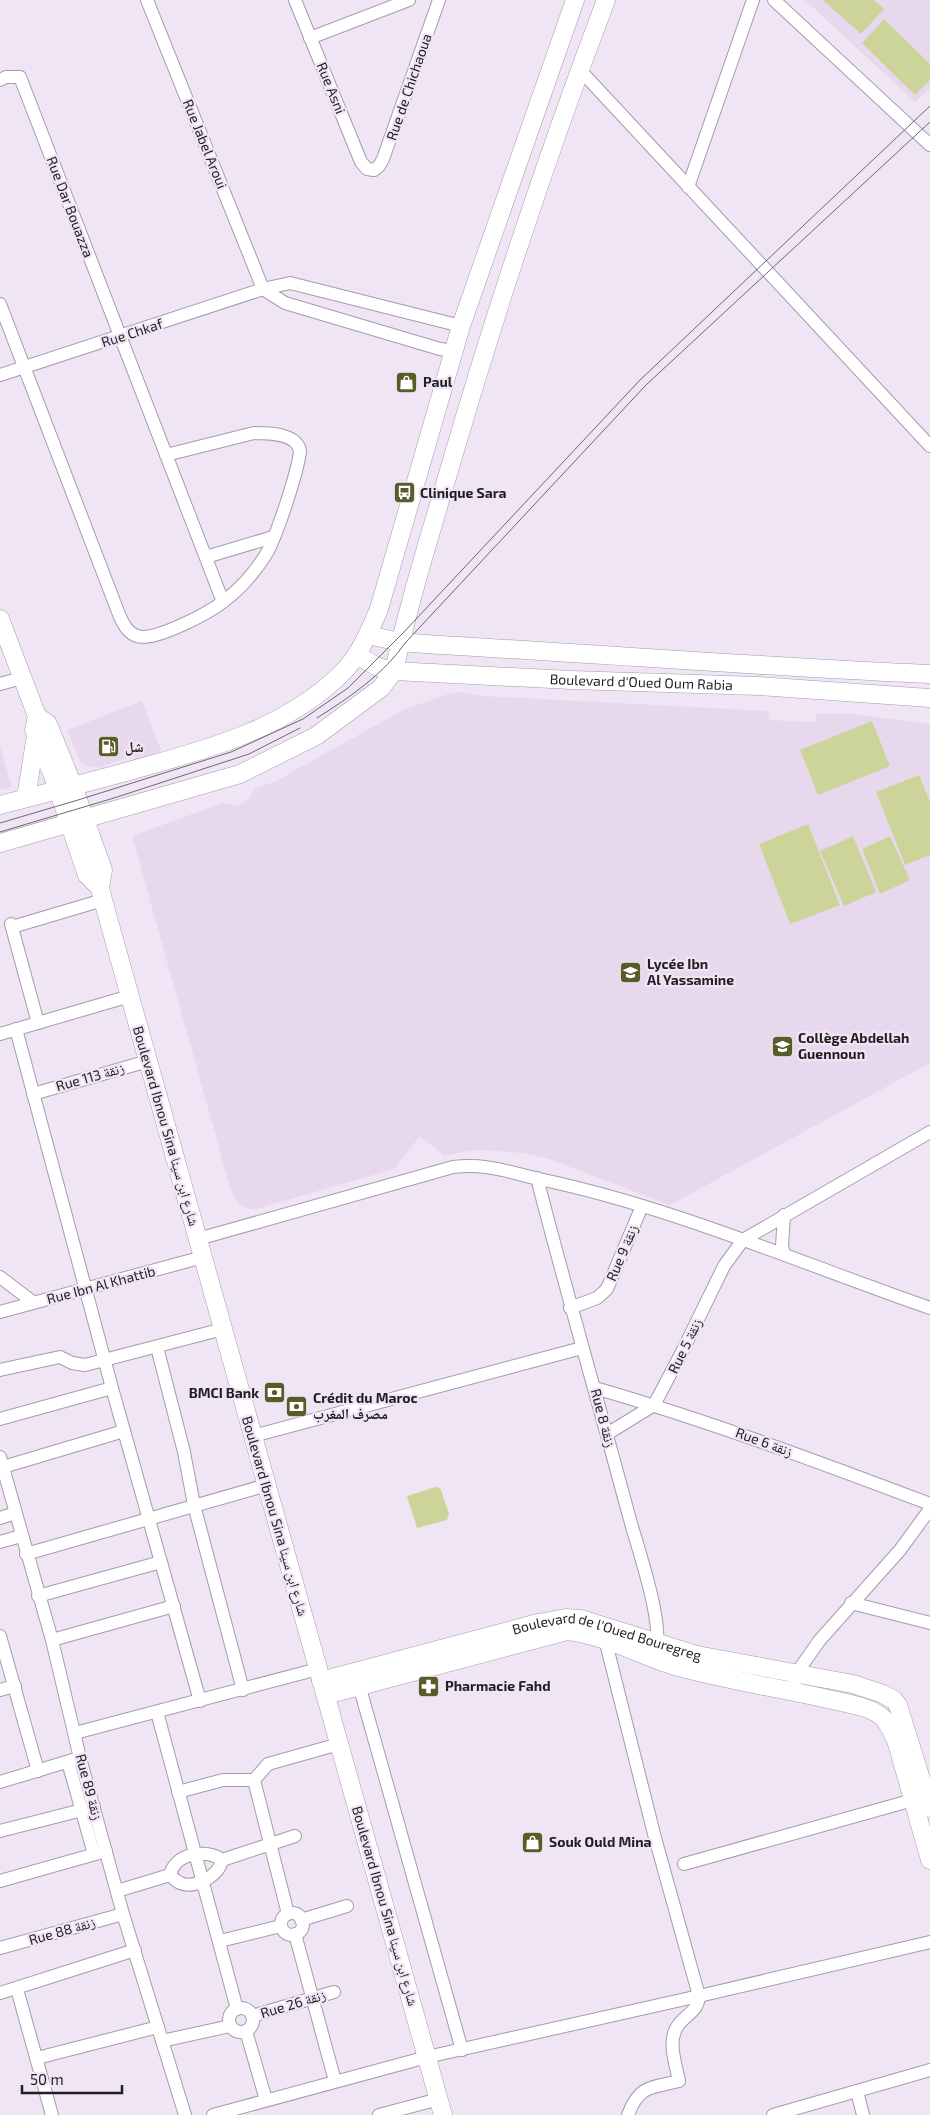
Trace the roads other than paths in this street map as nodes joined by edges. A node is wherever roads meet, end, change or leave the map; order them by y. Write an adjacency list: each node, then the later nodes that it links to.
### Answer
1 (147, 0): 15 (street, Rue Jabel Aroui)
2 (295, 0): 9 (street, Rue Asni)
3 (409, 0): 9 (street)
4 (439, 0): 13 (street, Rue de Chichaoua)
5 (575, 0): 17 (main road)
6 (606, 0): 10 (main road)
7 (753, 0): 14 (street)
8 (774, 0): 12 (street)
9 (310, 38): 13 (street, Rue Asni)
10 (580, 70): 14 (street); 29 (main road)
11 (0, 80): 18 (street, Rue Dar Bouazza)
12 (930, 145)
13 (374, 170)
14 (688, 187): 22 (street)
15 (263, 289): 17 (street, Rue Chkaf); 18 (street, Rue Chkaf); 19 (street)
16 (0, 304): 20 (street)
17 (461, 326): 19 (main road)
18 (120, 337): 20 (street, Rue Chkaf); 23 (street, Rue Dar Bouazza)
19 (453, 351): 28 (main road)
20 (24, 367): 21 (street, Rue Chkaf); 26 (street)
21 (0, 375)
22 (930, 446)
23 (166, 455): 24 (street); 25 (street, Rue Dar Bouazza)
24 (273, 537): 25 (street); 26 (street)
25 (206, 557): 26 (street, Rue Dar Bouazza)
26 (223, 602)
27 (0, 619): 33 (main road, Boulevard Ibnou Sina شارع ابن سينا)
28 (368, 635): 29 (main road, Boulevard d'Oued Oum Rabia); 30 (main road)
29 (400, 642): 31 (main road); 32 (main road, Boulevard d'Oued Oum Rabia)
30 (356, 654): 31 (main road, Boulevard d'Oued Oum Rabia); 38 (main road)
31 (394, 671): 35 (main road, Boulevard d'Oued Oum Rabia); 41 (main road)
32 (930, 674)
33 (22, 678): 34 (street); 36 (main road, Boulevard Ibnou Sina شارع ابن سينا)
34 (0, 684)
35 (930, 698)
36 (37, 716): 37 (main road, Boulevard Ibnou Sina شارع ابن سينا); 38 (main road, Boulevard Ibnou Sina شارع ابن سينا)
37 (36, 735): 38 (main road, Boulevard Ibnou Sina شارع ابن سينا); 39 (main road)
38 (66, 788): 39 (main road); 41 (main road, Boulevard Ibnou Sina شارع ابن سينا)
39 (26, 798): 40 (main road)
40 (0, 805)
41 (77, 820): 42 (main road); 43 (main road, Boulevard Ibnou Sina شارع ابن سينا)
42 (0, 843)
43 (101, 894): 44 (main road, Boulevard Ibnou Sina شارع ابن سينا); 45 (street)
44 (130, 996): 45 (street); 48 (main road, Boulevard Ibnou Sina شارع ابن سينا)
45 (38, 1023): 46 (street)
46 (16, 1029): 47 (street); 49 (street)
47 (0, 1034)
48 (148, 1061): 49 (street, Rue 113 زنقة); 54 (main road, Boulevard Ibnou Sina شارع ابن سينا)
49 (33, 1094): 59 (street)
50 (930, 1132): 53 (street)
51 (537, 1178): 52 (street); 54 (street); 61 (street, Rue 8 زنقة)
52 (642, 1206): 55 (street); 61 (street, Rue 9 زنقة)
53 (784, 1215): 55 (street); 56 (street)
54 (198, 1239): 57 (main road, Boulevard Ibnou Sina شارع ابن سينا)
55 (743, 1240): 56 (street); 71 (street, Rue 5 زنقة)
56 (784, 1254): 62 (street)
57 (203, 1257): 59 (street, Rue Ibn Al Khattib); 64 (main road, Boulevard Ibnou Sina شارع ابن سينا)
58 (0, 1277): 60 (street)
59 (86, 1290): 60 (street, Rue Ibn Al Khattib); 67 (street)
60 (33, 1302): 63 (street, Rue Ibn Al Khattib)
61 (570, 1308): 66 (street, Rue 8 زنقة)
62 (930, 1308)
63 (0, 1312)
64 (223, 1329): 65 (street); 75 (main road, Boulevard Ibnou Sina شارع ابن سينا)
65 (158, 1346): 67 (street); 79 (street)
66 (582, 1348): 70 (street, Rue 8 زنقة); 75 (street)
67 (105, 1360): 68 (street); 69 (street)
68 (0, 1370)
69 (112, 1388): 72 (street); 73 (street)
70 (595, 1388): 71 (street, Rue 6 زنقة); 74 (street, Rue 8 زنقة)
71 (654, 1405): 74 (street, Rue 5 زنقة); 78 (street, Rue 6 زنقة)
72 (0, 1419)
73 (124, 1431): 76 (street); 83 (street)
74 (607, 1434): 95 (street, Rue 8 زنقة)
75 (253, 1436): 77 (main road, Boulevard Ibnou Sina شارع ابن سينا)
76 (2, 1462): 81 (street, Rue 89 زنقة)
77 (267, 1485): 79 (street); 97 (main road, Boulevard Ibnou Sina شارع ابن سينا)
78 (930, 1504)
79 (194, 1506): 83 (street); 101 (street)
80 (930, 1509): 89 (street)
81 (15, 1513): 82 (street); 84 (street, Rue 89 زنقة)
82 (0, 1518)
83 (148, 1519): 86 (street); 87 (street)
84 (21, 1536): 85 (street); 86 (street, Rue 89 زنقة)
85 (0, 1542)
86 (26, 1554): 88 (street, Rue 89 زنقة)
87 (161, 1562): 88 (street); 90 (street)
88 (38, 1596): 94 (street, Rue 89 زنقة)
89 (851, 1603): 91 (street); 96 (street)
90 (174, 1606): 94 (street); 103 (street)
91 (930, 1623)
92 (0, 1636): 98 (street)
93 (604, 1639): 95 (main road, Boulevard de l'Oued Bouregreg); 99 (main road, Boulevard de l'Oued Bouregreg); 139 (street)
94 (52, 1640): 105 (street, Rue 89 زنقة)
95 (656, 1651): 96 (main road, Boulevard de l'Oued Bouregreg); 97 (main road, Boulevard de l'Oued Bouregreg); 102 (main road, Boulevard de l'Oued Bouregreg)
96 (796, 1674): 102 (street); 112 (main road, Boulevard de l'Oued Bouregreg)
97 (322, 1682): 99 (main road, Boulevard de l'Oued Bouregreg); 101 (street); 106 (main road, Boulevard Ibnou Sina شارع ابن سينا)
98 (15, 1686): 100 (street); 108 (street)
99 (359, 1686): 147 (street)
100 (0, 1690)
101 (243, 1690): 103 (street)
102 (793, 1692): 112 (main road, Boulevard de l'Oued Bouregreg)
103 (200, 1701): 104 (street)
104 (157, 1712): 105 (street); 111 (street)
105 (75, 1733): 107 (street, Rue 89 زنقة)
106 (339, 1744): 109 (street); 148 (main road, Boulevard Ibnou Sina شارع ابن سينا)
107 (74, 1760): 108 (street); 113 (street, Rue 89 زنقة)
108 (38, 1771): 110 (street)
109 (254, 1780): 111 (street); 116 (street)
110 (0, 1782)
111 (178, 1792): 118 (street)
112 (924, 1799): 120 (main road); 121 (street)
113 (87, 1808): 114 (street); 117 (street, Rue 89 زنقة)
114 (0, 1831)
115 (295, 1836): 116 (street)
116 (270, 1844): 119 (street); 128 (street)
117 (100, 1853): 123 (street); 125 (street, Rue 89 زنقة)
118 (195, 1855): 119 (street); 122 (street); 124 (street)
119 (222, 1860): 124 (street)
120 (930, 1860)
121 (684, 1864)
122 (170, 1875): 124 (street); 125 (street)
123 (0, 1881)
124 (202, 1881): 132 (street)
125 (117, 1891): 127 (street, Rue 89 زنقة)
126 (347, 1906): 129 (street)
127 (123, 1914): 134 (street, Rue 88 زنقة); 135 (street, Rue 89 زنقة)
128 (288, 1914): 129 (street); 130 (street)
129 (301, 1920): 131 (street)
130 (281, 1926): 131 (street); 132 (street)
131 (295, 1934): 140 (street)
132 (220, 1941): 141 (street)
133 (930, 1942): 139 (street)
134 (0, 1948)
135 (135, 1950): 136 (street); 143 (street, Rue 89 زنقة)
136 (17, 1989): 138 (street); 149 (street)
137 (334, 1992): 140 (street, Rue 26 زنقة)
138 (0, 1993)
139 (700, 1996): 147 (street); 159 (street)
140 (313, 1999): 142 (street, Rue 26 زنقة); 151 (street)
141 (237, 2009): 142 (street); 144 (street)
142 (252, 2016): 145 (street)
143 (158, 2026): 146 (street, Rue 89 زنقة); 149 (street)
144 (230, 2026): 145 (street); 146 (street)
145 (246, 2031): 153 (street)
146 (162, 2041): 156 (street, Rue 89 زنقة)
147 (462, 2050): 148 (street)
148 (427, 2057): 151 (street); 154 (main road, Boulevard Ibnou Sina شارع ابن سينا)
149 (37, 2058): 155 (street)
150 (930, 2070): 152 (street)
151 (335, 2081): 153 (street)
152 (857, 2090): 160 (street); 161 (street)
153 (266, 2100): 157 (street)
154 (441, 2107): 158 (street)
155 (52, 2115)
156 (185, 2115)
157 (213, 2115)
158 (379, 2115)
159 (628, 2115)
160 (773, 2115)
161 (863, 2115)

